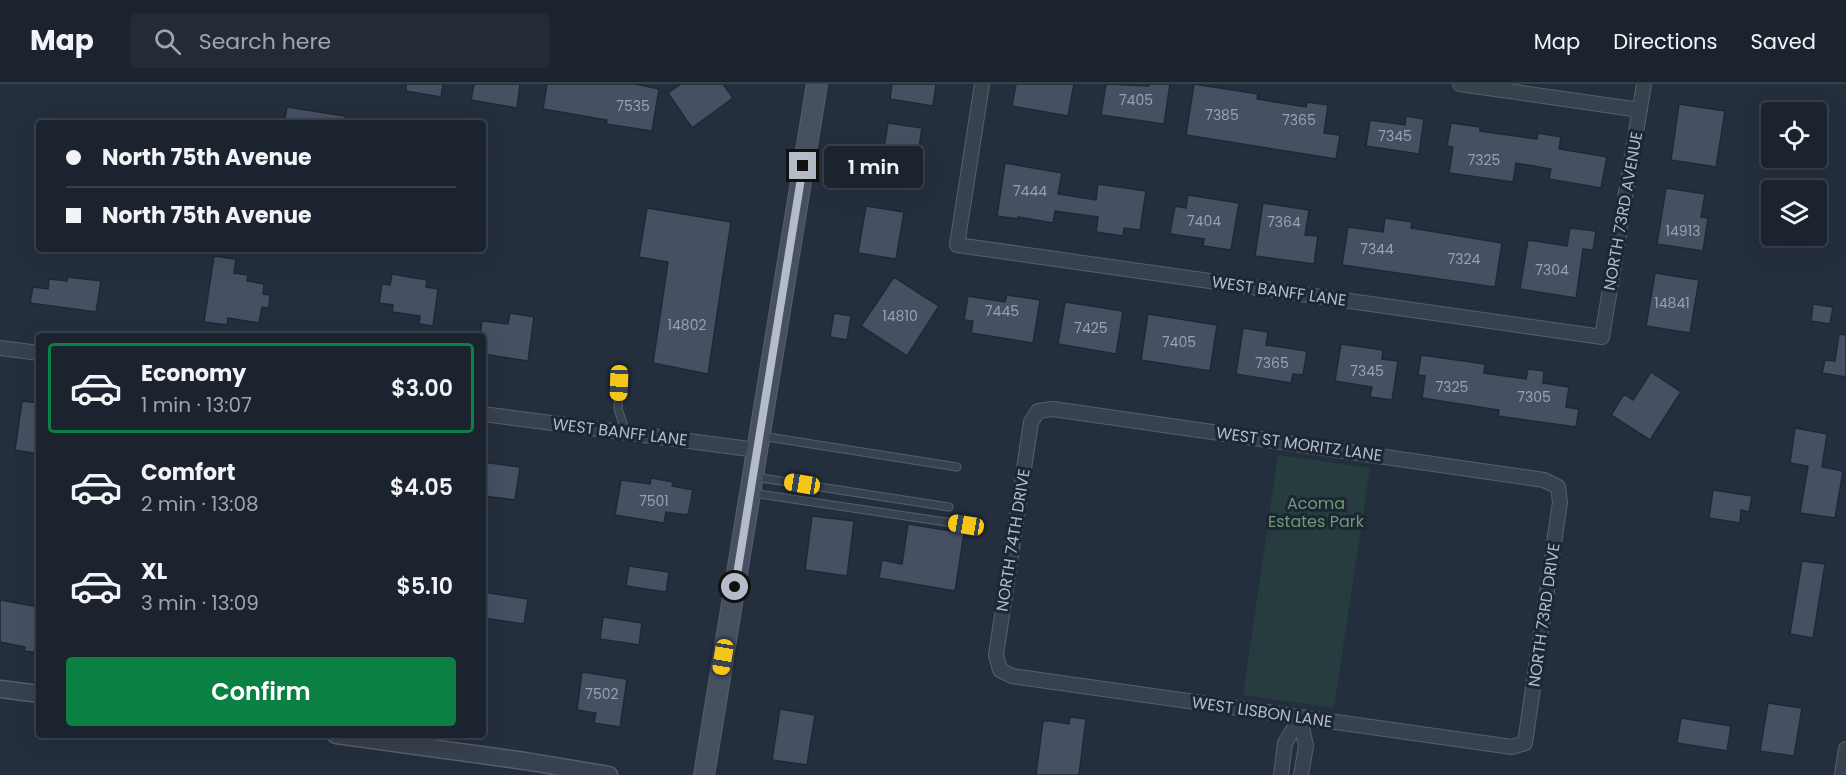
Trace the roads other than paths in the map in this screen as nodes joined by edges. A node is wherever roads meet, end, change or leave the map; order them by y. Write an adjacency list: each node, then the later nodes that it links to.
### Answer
1 (817, 84): 13 (main road)
2 (982, 84): 6 (street, WEST BANFF LANE)
3 (1460, 84): 5 (street)
4 (1644, 84): 5 (street, NORTH 73RD AVENUE)
5 (1640, 110): 6 (street, NORTH 73RD AVENUE)
6 (1602, 337)
7 (0, 348): 8 (street)
8 (36, 353)
9 (619, 383): 12 (lane)
10 (1038, 411): 16 (street, WEST ST MORITZ LANE); 19 (street, NORTH 74TH DRIVE)
11 (486, 414): 12 (street, WEST BANFF LANE)
12 (626, 432): 13 (street, WEST BANFF LANE)
13 (759, 443): 14 (lane); 15 (main road)
14 (957, 467)
15 (751, 484): 17 (lane); 18 (lane); 27 (main road)
16 (1558, 487): 24 (street, NORTH 73RD DRIVE)
17 (949, 507)
18 (966, 525)
19 (1000, 670): 22 (street, WEST LISBON LANE)
20 (0, 689): 21 (street)
21 (36, 694)
22 (1300, 718): 24 (street, WEST LISBON LANE); 28 (street); 29 (street)
23 (358, 738): 26 (street)
24 (1525, 743)
25 (1846, 749): 30 (street)
26 (609, 775)
27 (704, 775)
28 (1281, 775)
29 (1301, 775)
30 (1842, 775)

